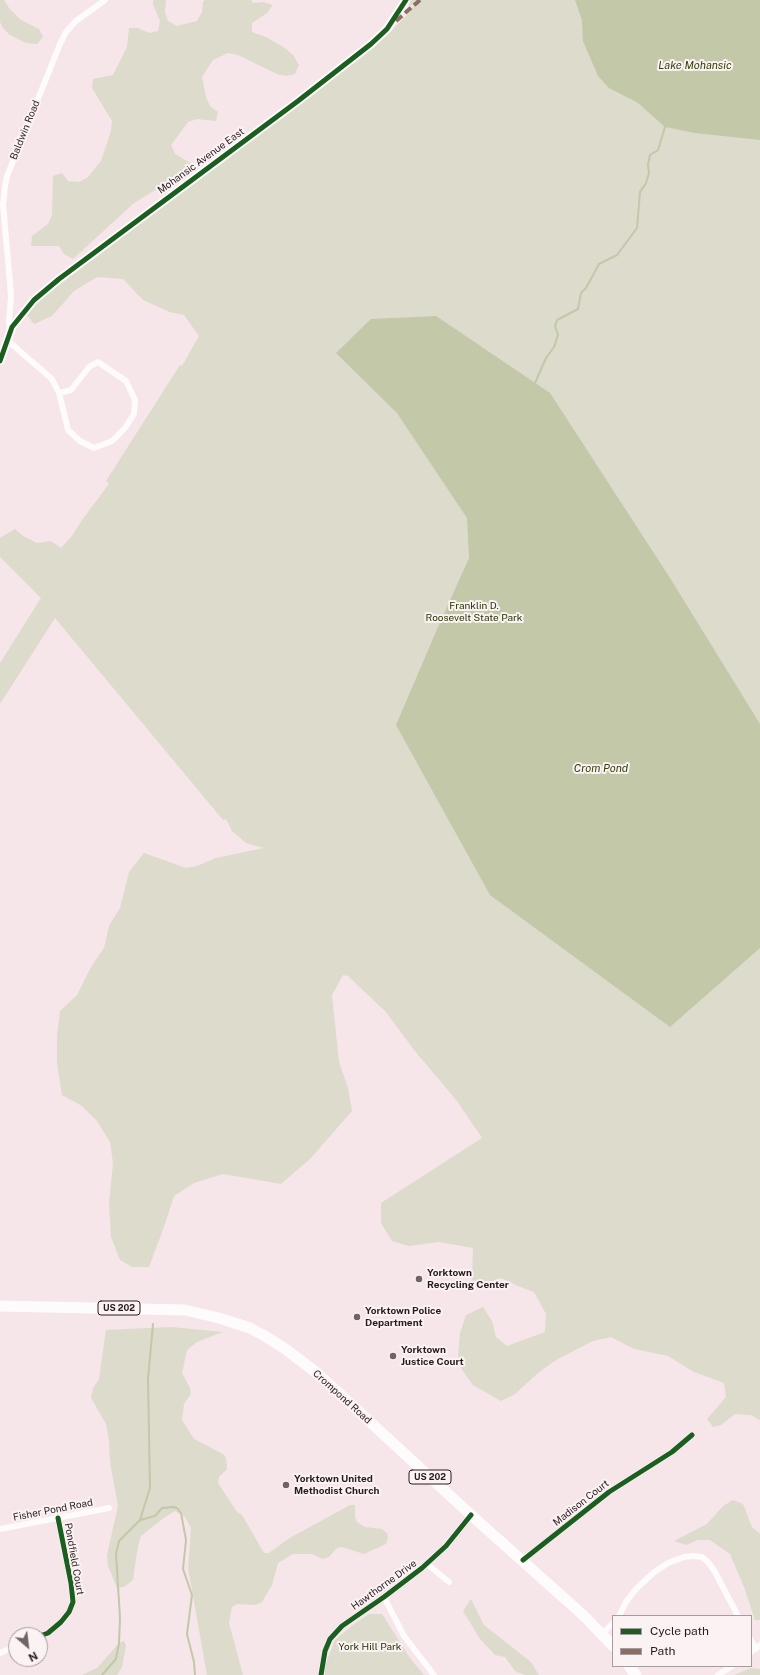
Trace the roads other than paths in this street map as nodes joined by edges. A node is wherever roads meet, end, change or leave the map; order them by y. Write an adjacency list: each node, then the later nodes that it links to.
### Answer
1 (105, 0): 3 (street, Baldwin Road)
2 (406, 0): 3 (street, Mohansic Avenue East)
3 (9, 336): 4 (street, Baldwin Road); 5 (street)
4 (0, 361)
5 (59, 393): 5 (street)
6 (0, 1306): 9 (highway, Crompond Road / US 202)
7 (692, 1435): 12 (street, Madison Court)
8 (109, 1508): 10 (street, Fisher Pond Road)
9 (471, 1515): 12 (highway, Crompond Road / US 202); 13 (street, Hawthorne Drive)
10 (58, 1518): 11 (street, Fisher Pond Road); 19 (street, Pondfield Court)
11 (0, 1530)
12 (523, 1560): 20 (highway, Crompond Road / US 202)
13 (427, 1564): 14 (street); 15 (street, Hawthorne Drive)
14 (449, 1582)
15 (384, 1597): 24 (street, Hawthorne Drive); 25 (street)
16 (620, 1615): 17 (street)
17 (737, 1615)
18 (612, 1624): 20 (street)
19 (48, 1633)
20 (602, 1634): 21 (highway, Crompond Road / US 202)
21 (612, 1645)
22 (630, 1667): 26 (highway)
23 (730, 1667): 27 (street)
24 (321, 1675)
25 (434, 1675)
26 (636, 1675)
27 (718, 1675)

